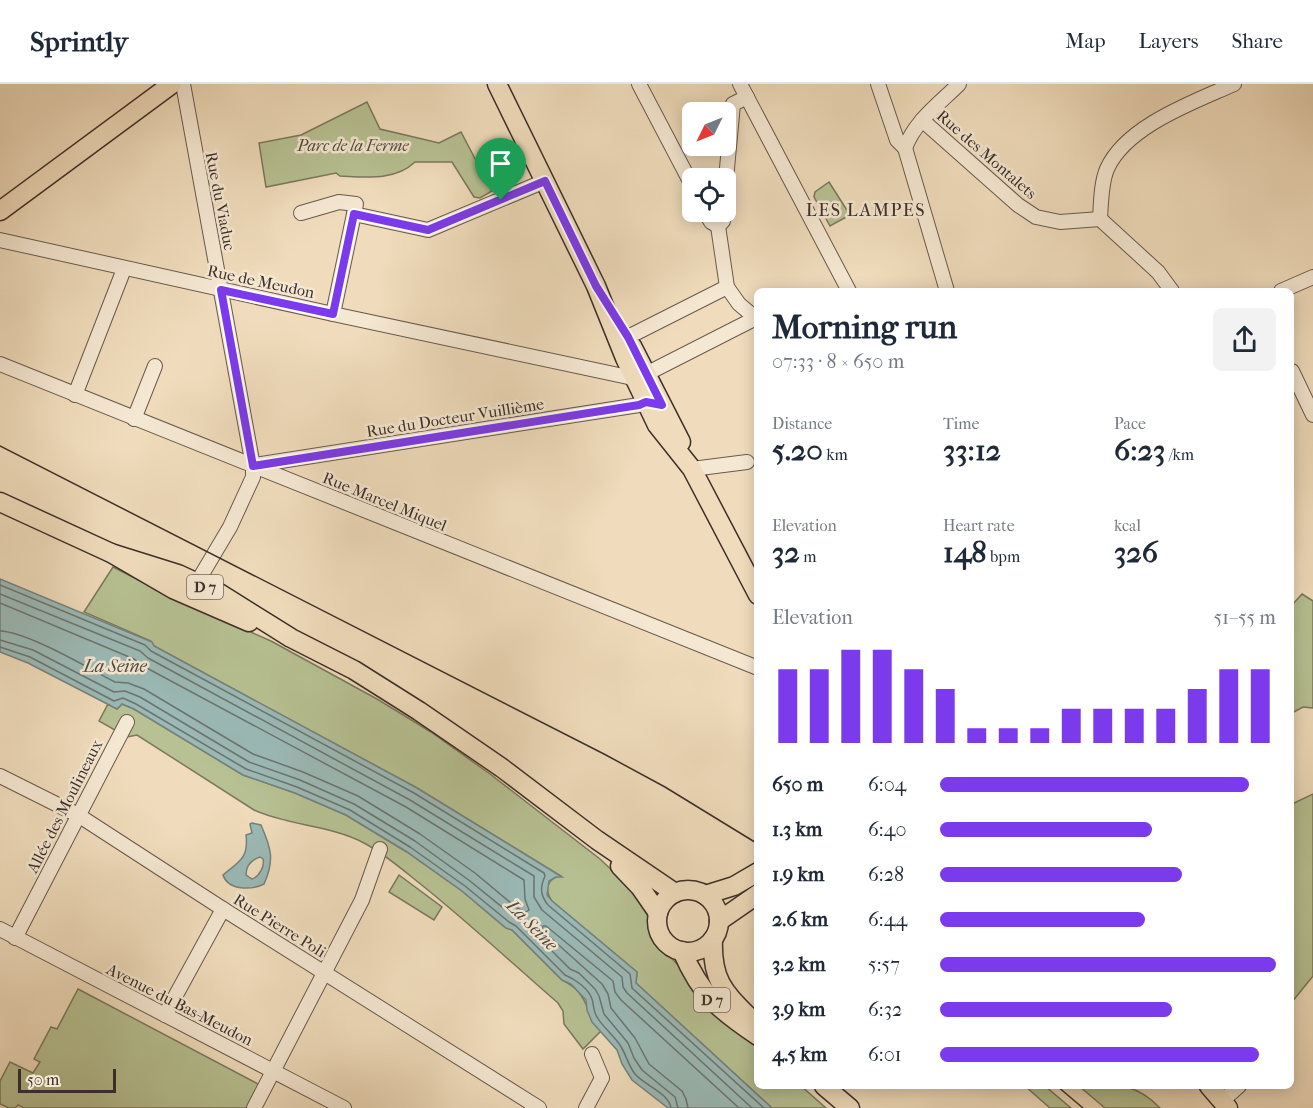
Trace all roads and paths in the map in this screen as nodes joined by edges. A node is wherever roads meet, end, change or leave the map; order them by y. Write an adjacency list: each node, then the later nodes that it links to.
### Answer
1 (172, 84): 14 (main road)
2 (183, 84): 30 (street, Rue du Viaduc)
3 (497, 84): 13 (main road)
4 (639, 84): 11 (street)
5 (878, 84): 10 (street)
6 (959, 84): 9 (street)
7 (1234, 84): 17 (street)
8 (744, 90): 12 (street); 26 (street)
9 (922, 120): 10 (street); 17 (street, Rue des Montalets)
10 (905, 148): 27 (street)
11 (683, 168)
12 (727, 168)
13 (545, 181): 16 (street); 24 (main road)
14 (0, 211)
15 (301, 213): 16 (street)
16 (354, 214): 31 (street)
17 (1100, 219): 28 (street)
18 (711, 222): 20 (street)
19 (723, 222): 20 (street)
20 (719, 232): 25 (street)
21 (0, 240): 22 (street, Rue de Meudon)
22 (124, 268): 30 (street, Rue de Meudon); 40 (street)
23 (1313, 277): 29 (street)
24 (596, 286): 34 (main road); 36 (main road)
25 (727, 287): 32 (street); 34 (street)
26 (847, 288)
27 (946, 288)
28 (1164, 288)
29 (1288, 288)
30 (221, 290): 31 (street, Rue de Meudon); 45 (street, Rue du Viaduc)
31 (333, 314): 36 (street, Rue de Meudon)
32 (754, 316)
33 (754, 321): 39 (street, Rue du Docteur Vuillième)
34 (628, 337): 36 (street); 39 (main road)
35 (0, 364): 40 (street, Rue Marcel Miquel)
36 (622, 365): 39 (main road)
37 (155, 366): 42 (street)
38 (1294, 377): 41 (street)
39 (649, 390): 43 (street, Rue du Docteur Vuillième); 46 (main road)
40 (75, 395): 42 (street, Rue Marcel Miquel)
41 (1313, 415)
42 (134, 419): 45 (street, Rue Marcel Miquel)
43 (298, 458): 45 (street, Rue du Docteur Vuillième); 47 (street)
44 (747, 462): 46 (street)
45 (253, 466): 47 (street, Rue Marcel Miquel); 50 (street)
46 (692, 469): 49 (main road)
47 (294, 482): 51 (street, Rue Marcel Miquel)
48 (0, 501): 50 (main road, D 7)
49 (754, 587)
50 (193, 590): 55 (main road, D 7)
51 (754, 666)
52 (127, 722): 54 (street, Allée des Moulineaux)
53 (0, 776): 54 (street, Rue Pierre Poli)
54 (78, 815): 61 (street, Rue Pierre Poli); 65 (street, Allée des Moulineaux)
55 (597, 840): 58 (main road, D 7); 62 (main road, D 7)
56 (380, 849): 68 (street)
57 (754, 874): 59 (main road)
58 (675, 893): 59 (main road); 62 (main road)
59 (705, 895): 63 (main road)
60 (754, 897): 63 (main road)
61 (223, 909): 68 (street, Rue Pierre Poli); 69 (street)
62 (658, 913): 67 (main road)
63 (719, 921): 66 (main road)
64 (0, 929): 65 (street, Avenue du Bas-Meudon)
65 (15, 938): 69 (street, Avenue du Bas-Meudon)
66 (713, 939): 67 (main road); 70 (main road, D 7)
67 (682, 951): 71 (main road, D 7)
68 (325, 973): 73 (street); 81 (street, Rue Pierre Poli)
69 (165, 1015): 73 (street, Avenue du Bas-Meudon)
70 (754, 1022)
71 (754, 1032)
72 (592, 1054): 82 (street)
73 (274, 1070): 79 (street); 80 (street, Avenue du Bas-Meudon)
74 (822, 1089): 83 (main road)
75 (828, 1089): 84 (main road)
76 (1212, 1089): 78 (main road)
77 (1237, 1089): 78 (street)
78 (1225, 1105)
79 (254, 1108)
80 (344, 1108)
81 (539, 1108)
82 (586, 1108)
83 (839, 1108)
84 (850, 1108)

